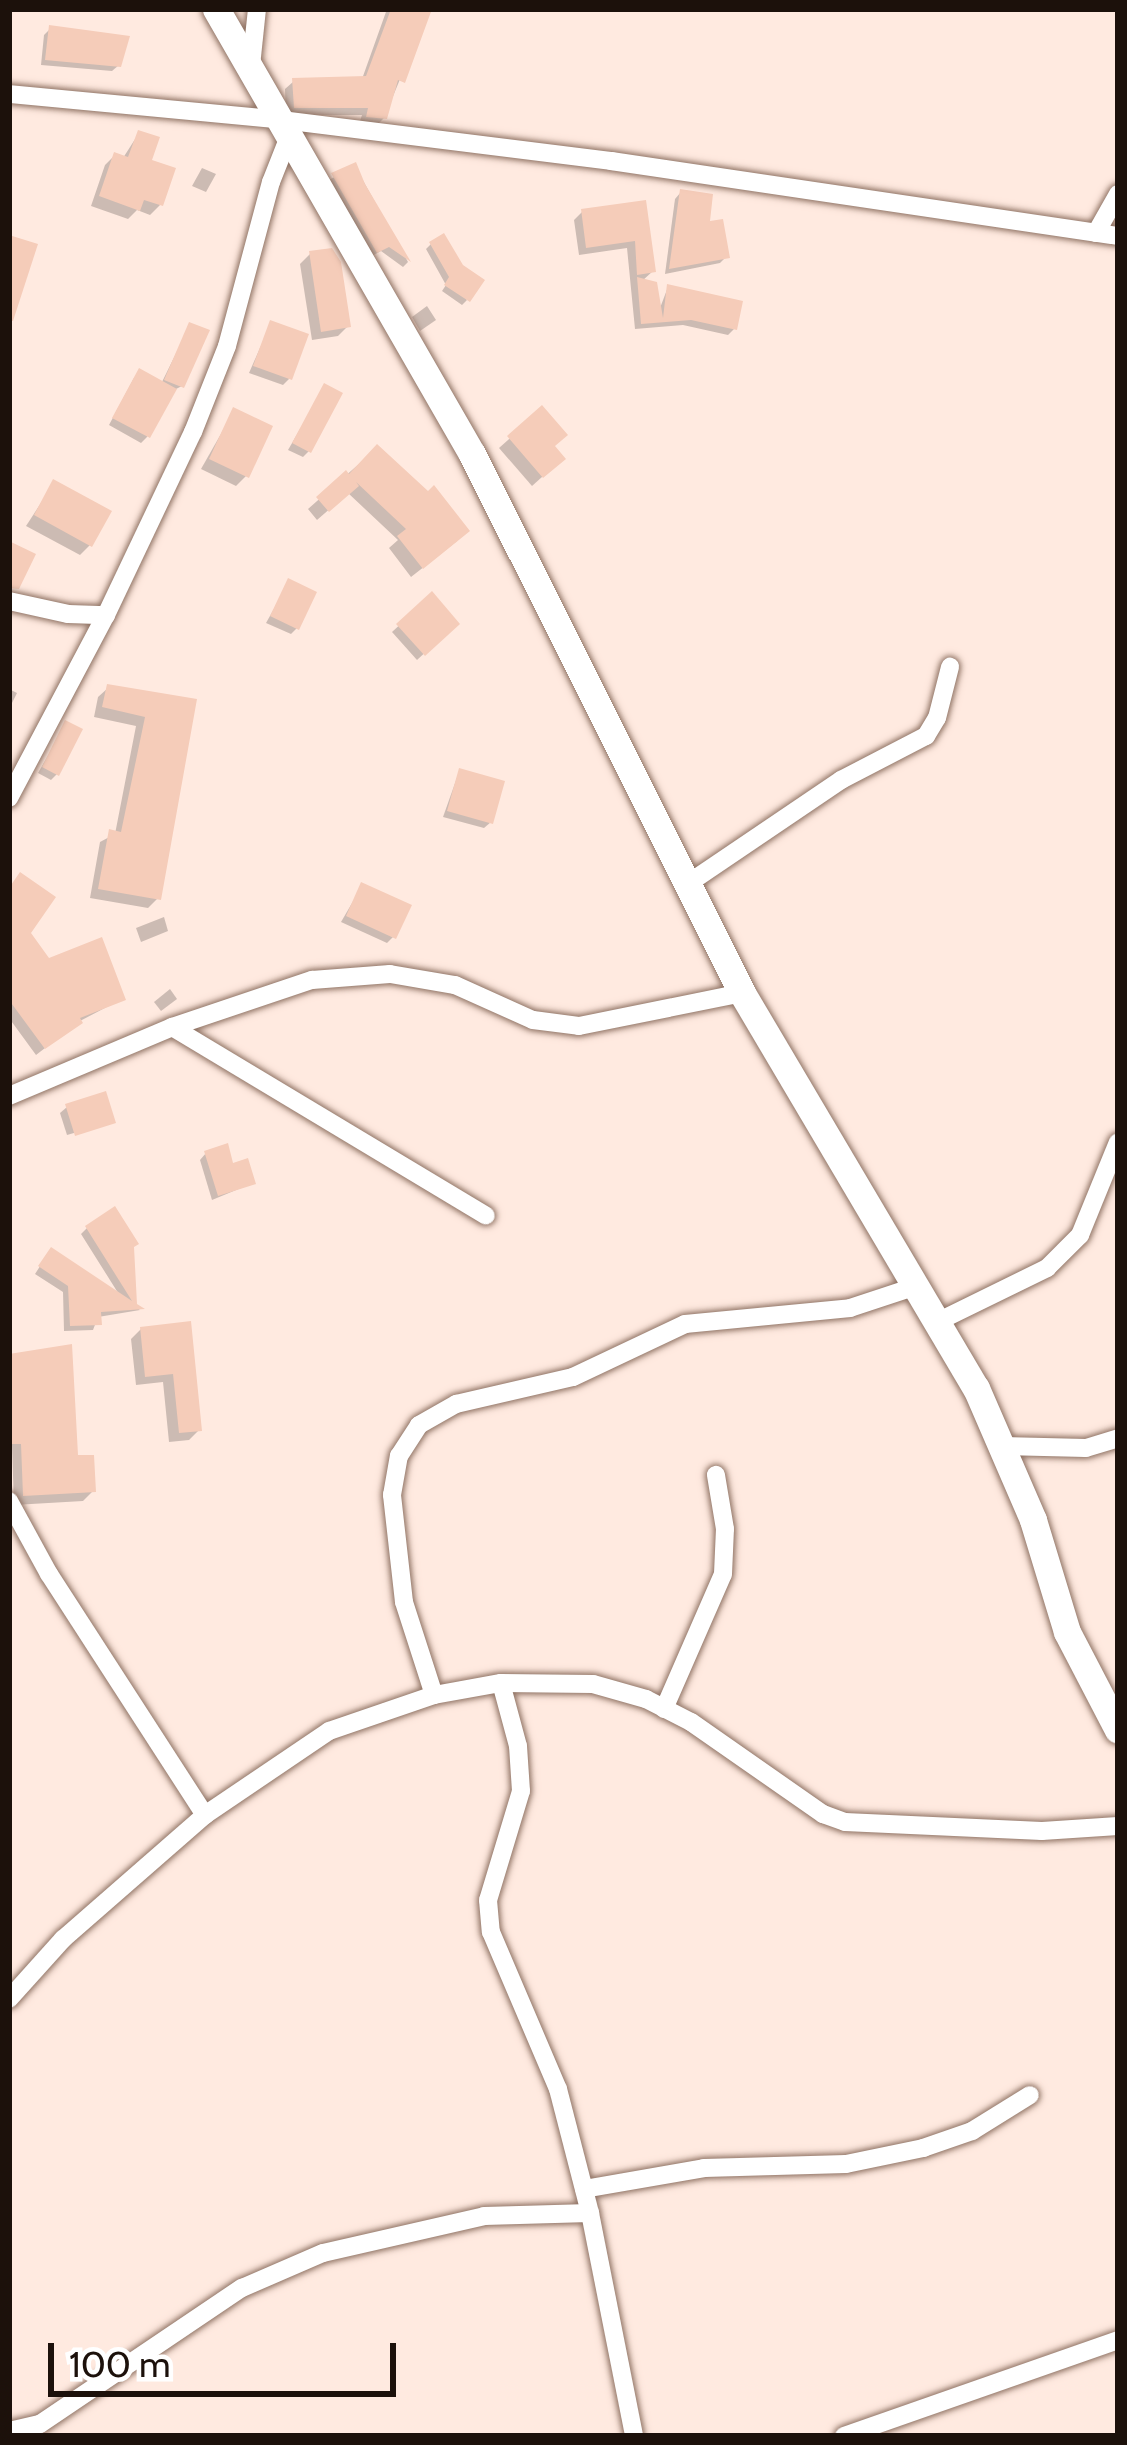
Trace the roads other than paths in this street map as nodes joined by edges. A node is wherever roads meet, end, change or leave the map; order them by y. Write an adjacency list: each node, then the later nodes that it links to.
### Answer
1 (216, 9): 3 (street)
2 (257, 9): 3 (street)
3 (251, 66): 5 (street)
4 (9, 94): 5 (street)
5 (286, 127): 7 (street); 10 (street); 13 (street)
6 (1118, 194): 7 (street)
7 (1096, 233): 8 (street)
8 (1118, 236)
9 (9, 602): 10 (street)
10 (106, 615): 12 (street)
11 (950, 667): 13 (street)
12 (9, 797)
13 (689, 883): 14 (street)
14 (742, 993): 15 (street); 19 (street)
15 (172, 1027): 16 (street); 18 (street)
16 (9, 1096)
17 (1118, 1142): 20 (street)
18 (486, 1216)
19 (914, 1287): 20 (street); 26 (street)
20 (937, 1322): 22 (street)
21 (1116, 1443): 22 (street)
22 (1002, 1446): 28 (street)
23 (716, 1475): 27 (street)
24 (9, 1501): 29 (street)
25 (501, 1683): 26 (street); 27 (street); 33 (street)
26 (434, 1696): 29 (street)
27 (664, 1708): 30 (street)
28 (1118, 1730)
29 (205, 1815): 31 (street)
30 (1118, 1826)
31 (9, 1999)
32 (1030, 2096): 33 (street)
33 (584, 2189): 34 (street)
34 (590, 2213): 36 (street); 37 (street)
35 (1118, 2340): 38 (street)
36 (9, 2431)
37 (634, 2436)
38 (844, 2436)

